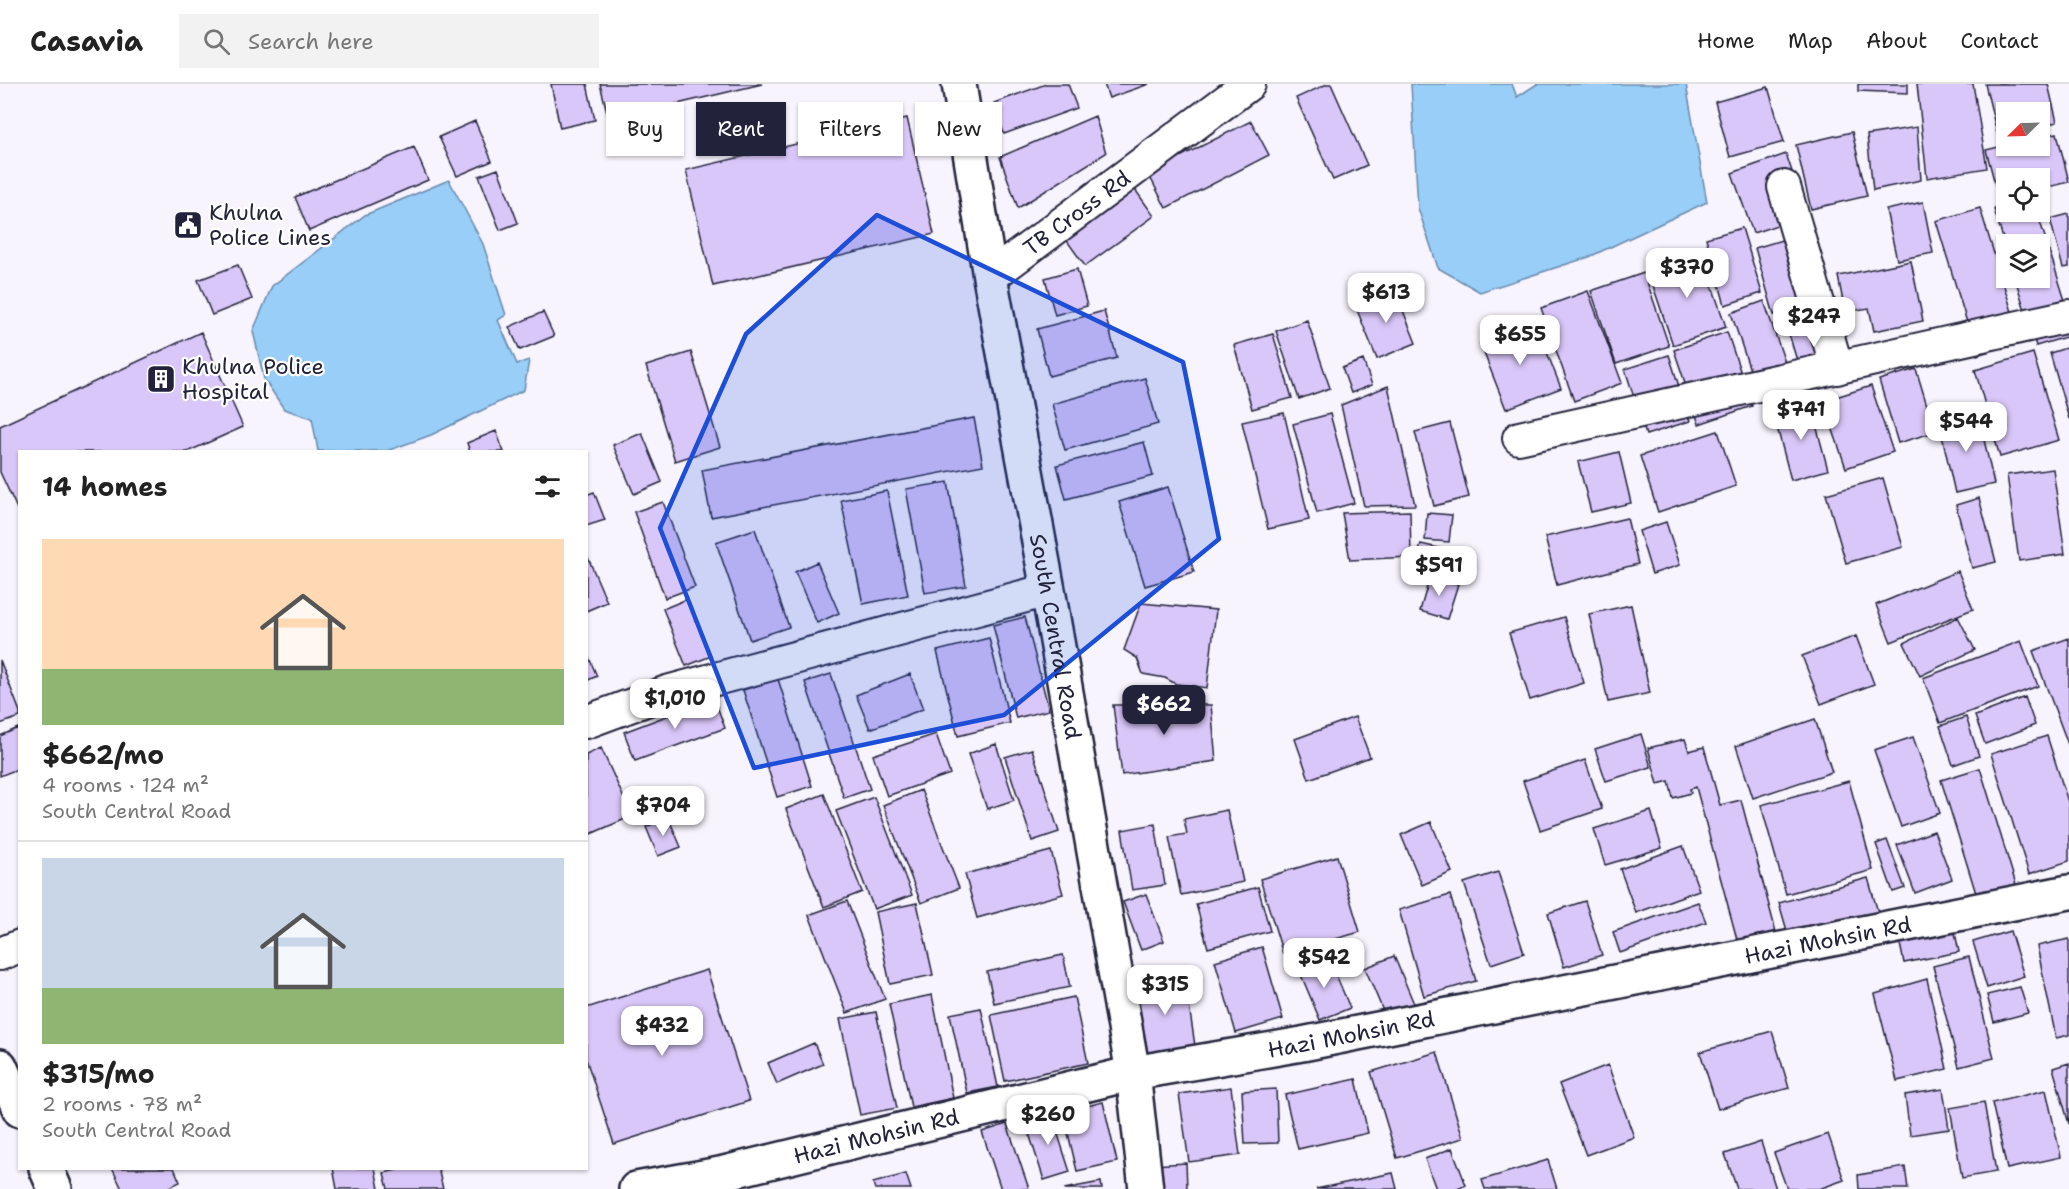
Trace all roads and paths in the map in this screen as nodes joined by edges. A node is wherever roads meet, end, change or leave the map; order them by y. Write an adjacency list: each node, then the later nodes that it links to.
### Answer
1 (959, 84): 4 (street, South Central Road)
2 (1250, 84): 4 (street, TB Cross Rd)
3 (1784, 187): 6 (street)
4 (990, 277): 8 (street, South Central Road)
5 (2069, 316): 6 (street)
6 (1837, 368): 7 (street)
7 (1519, 438)
8 (1048, 590): 9 (street); 14 (street, South Central Road)
9 (588, 721)
10 (2069, 892): 14 (street, Hazi Mohsin Rd)
11 (18, 947): 12 (street)
12 (0, 954)
13 (0, 1066): 15 (street)
14 (1133, 1073): 18 (street, Hazi Mohsin Rd); 19 (street, South Central Road)
15 (18, 1106)
16 (47, 1170): 17 (street)
17 (55, 1189)
18 (636, 1189)
19 (1146, 1189)

